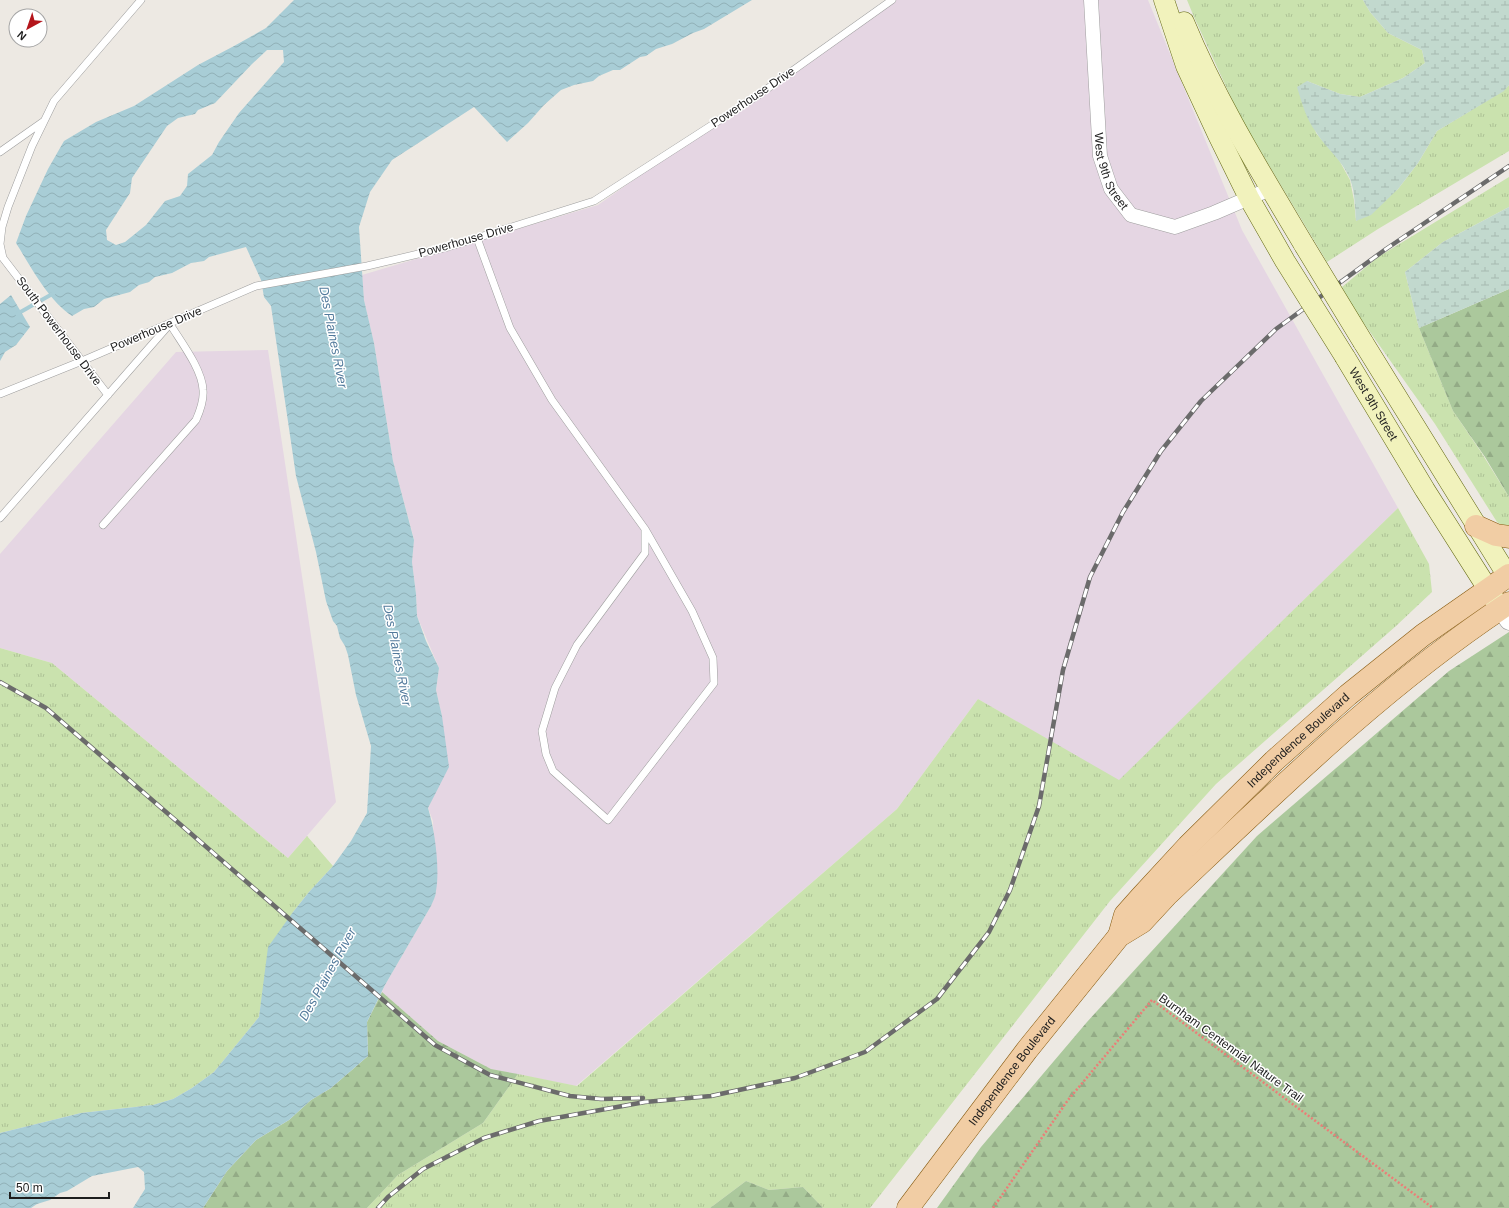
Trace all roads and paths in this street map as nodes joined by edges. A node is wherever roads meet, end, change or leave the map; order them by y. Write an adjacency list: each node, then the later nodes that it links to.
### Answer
1 (141, 0): 6 (lane, South Powerhouse Drive)
2 (892, 0): 10 (lane, Powerhouse Drive)
3 (1091, 0): 9 (street, West 9th Street)
4 (1164, 0): 9 (main road, West 9th Street)
5 (1175, 0): 8 (main road, West 9th Street)
6 (45, 119): 7 (lane); 12 (lane, South Powerhouse Drive)
7 (0, 152)
8 (1270, 189): 9 (street, West 9th Street); 17 (main road, West 9th Street, bridge)
9 (1248, 198): 21 (main road, West 9th Street, bridge)
10 (477, 238): 11 (lane, Powerhouse Drive); 18 (lane)
11 (170, 324): 12 (lane, Powerhouse Drive); 14 (lane); 16 (lane)
12 (82, 362): 13 (lane, Powerhouse Drive); 14 (lane, South Powerhouse Drive)
13 (0, 394)
14 (108, 395): 15 (lane)
15 (0, 518)
16 (103, 525)
17 (1476, 526): 19 (main road); 20 (main road, West 9th Street)
18 (645, 528): 18 (lane)
19 (1509, 537)
20 (1508, 576): 21 (main road, Independence Boulevard)
21 (1487, 589): 22 (main road, West 9th Street); 23 (main road, Independence Boulevard)
22 (1506, 611): 23 (main road, Independence Boulevard)
23 (1119, 936): 24 (main road, Independence Boulevard)
24 (908, 1208)
25 (993, 1208): 26 (path, Burnham Centennial Nature Trail)
26 (1433, 1208)

